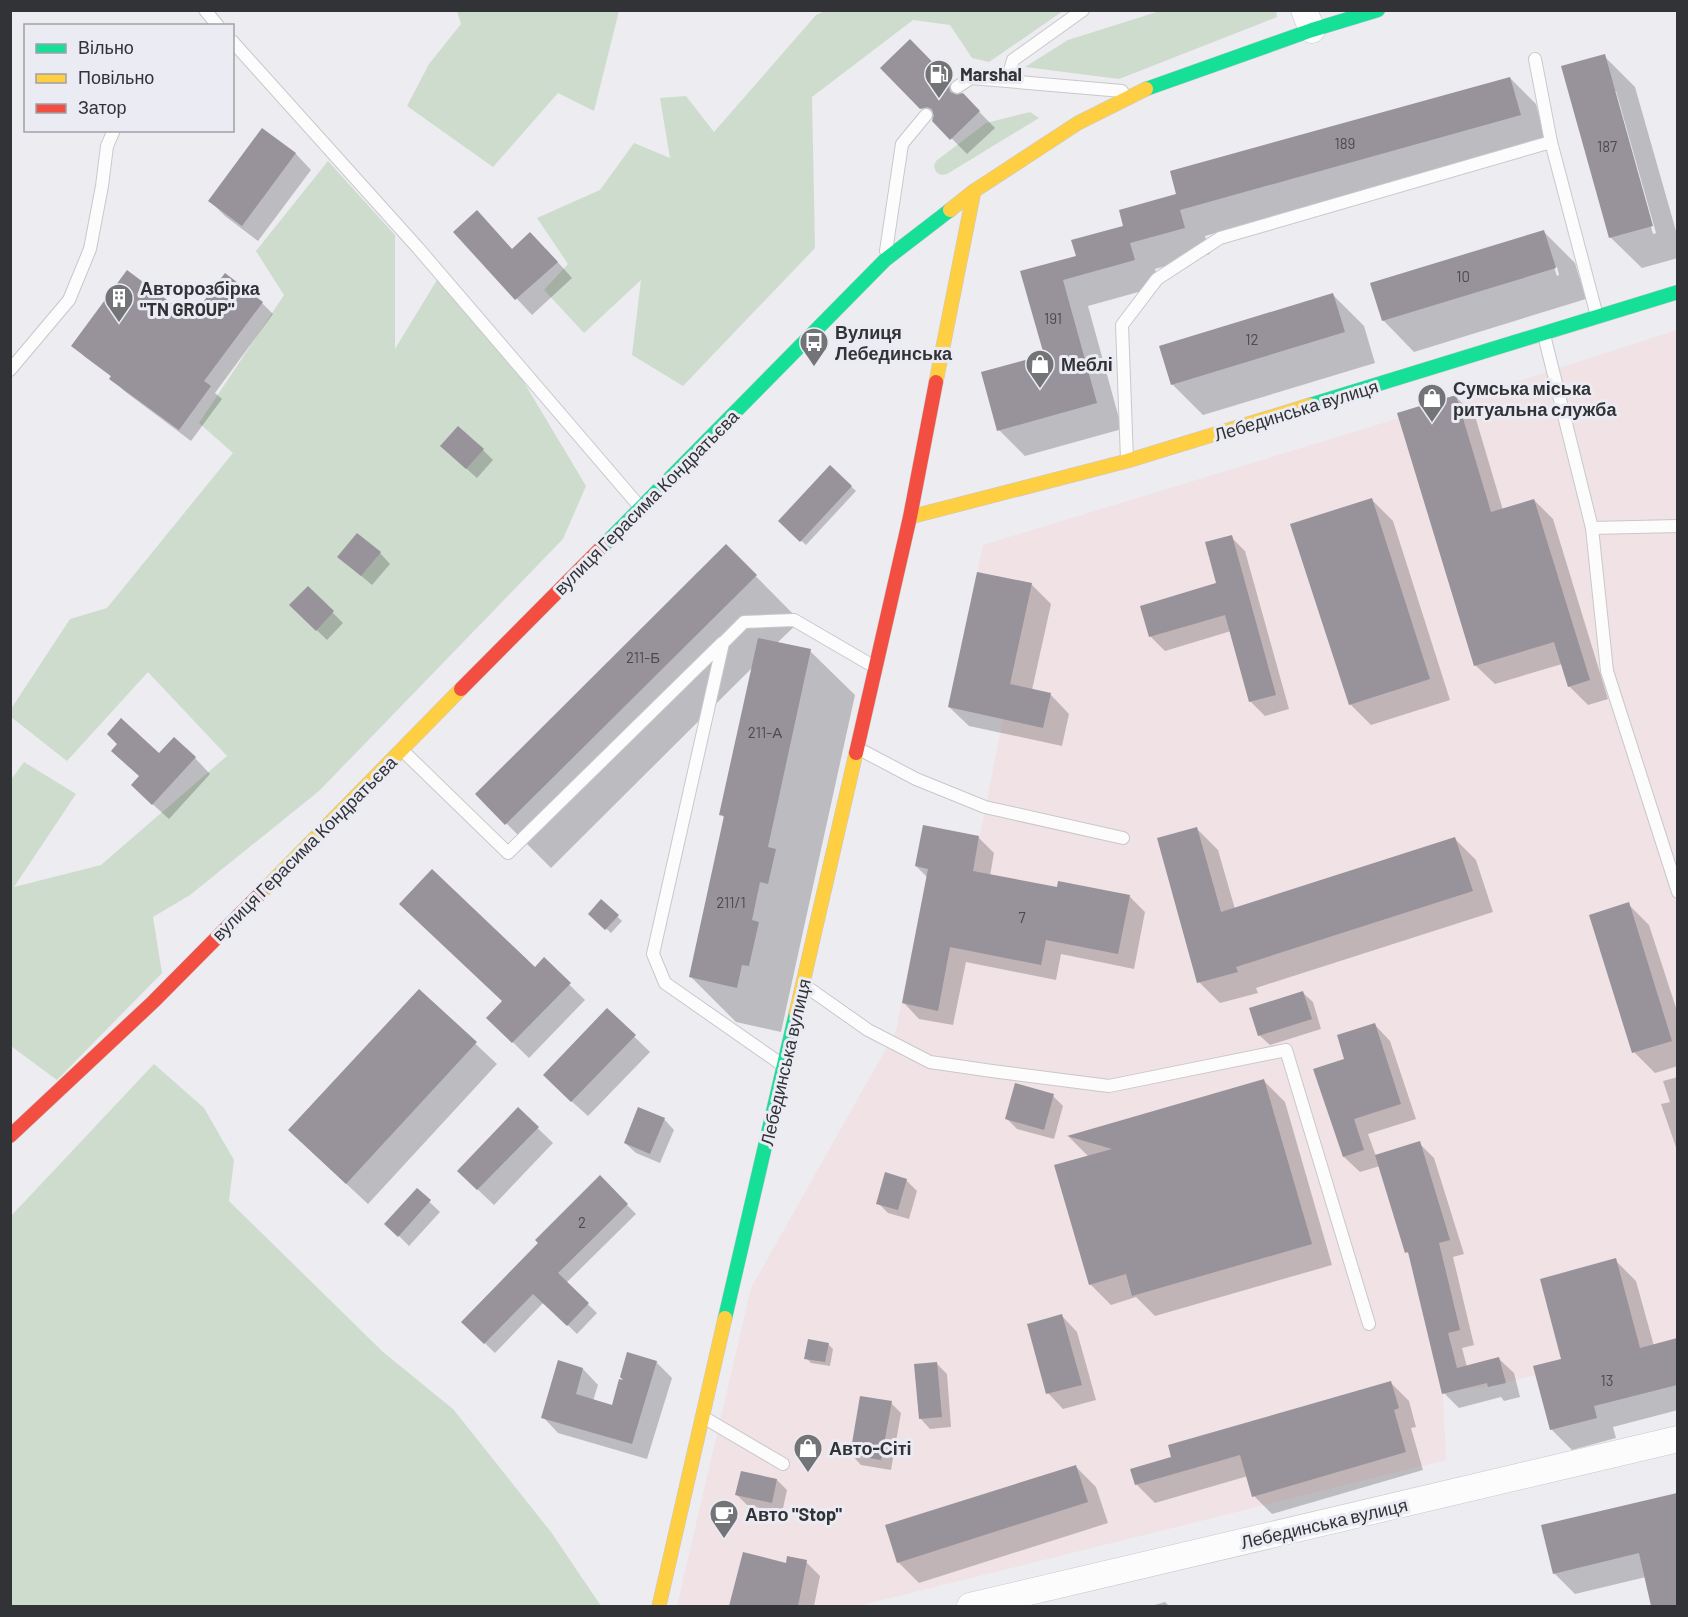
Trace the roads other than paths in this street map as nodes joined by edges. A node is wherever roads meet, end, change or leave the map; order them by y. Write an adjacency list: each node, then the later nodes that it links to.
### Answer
1 (205, 10): 5 (lane)
2 (1083, 10): 8 (lane)
3 (1378, 10): 4 (street, вулиця Герасима Кондратьєва)
4 (1308, 20): 10 (street, вулиця Герасима Кондратьєва)
5 (215, 24)
6 (234, 43): 21 (lane)
7 (1535, 59): 13 (lane)
8 (1007, 80): 9 (lane); 10 (lane)
9 (957, 87)
10 (1135, 93): 14 (street, вулиця Герасима Кондратьєва)
11 (926, 115): 15 (lane)
12 (113, 132): 19 (lane)
13 (1551, 142): 17 (lane); 20 (lane)
14 (974, 191): 15 (street, вулиця Герасима Кондратьєва); 22 (street, Лебединська вулиця)
15 (885, 260): 21 (street, вулиця Герасима Кондратьєва)
16 (1677, 292): 17 (street, Лебединська вулиця)
17 (1597, 316): 18 (street, Лебединська вулиця)
18 (1544, 334): 20 (street, Лебединська вулиця); 24 (lane)
19 (10, 370)
20 (1127, 461): 22 (street, Лебединська вулиця)
21 (641, 508): 28 (street, вулиця Герасима Кондратьєва)
22 (910, 517): 26 (street, Лебединська вулиця)
23 (1677, 526): 24 (lane)
24 (1592, 528): 30 (lane)
25 (723, 643): 26 (lane); 28 (lane); 32 (lane)
26 (877, 668): 27 (street, Лебединська вулиця)
27 (858, 748): 29 (lane); 31 (street, Лебединська вулиця)
28 (402, 749): 33 (street, вулиця Герасима Кондратьєва)
29 (1123, 837)
30 (1677, 892)
31 (803, 985): 32 (street, Лебединська вулиця); 34 (lane)
32 (784, 1067): 35 (street, Лебединська вулиця)
33 (10, 1136)
34 (1369, 1324)
35 (702, 1417): 37 (lane); 38 (street, Лебединська вулиця)
36 (1677, 1439): 39 (street, Лебединська вулиця)
37 (783, 1464)
38 (659, 1606)
39 (970, 1606)

